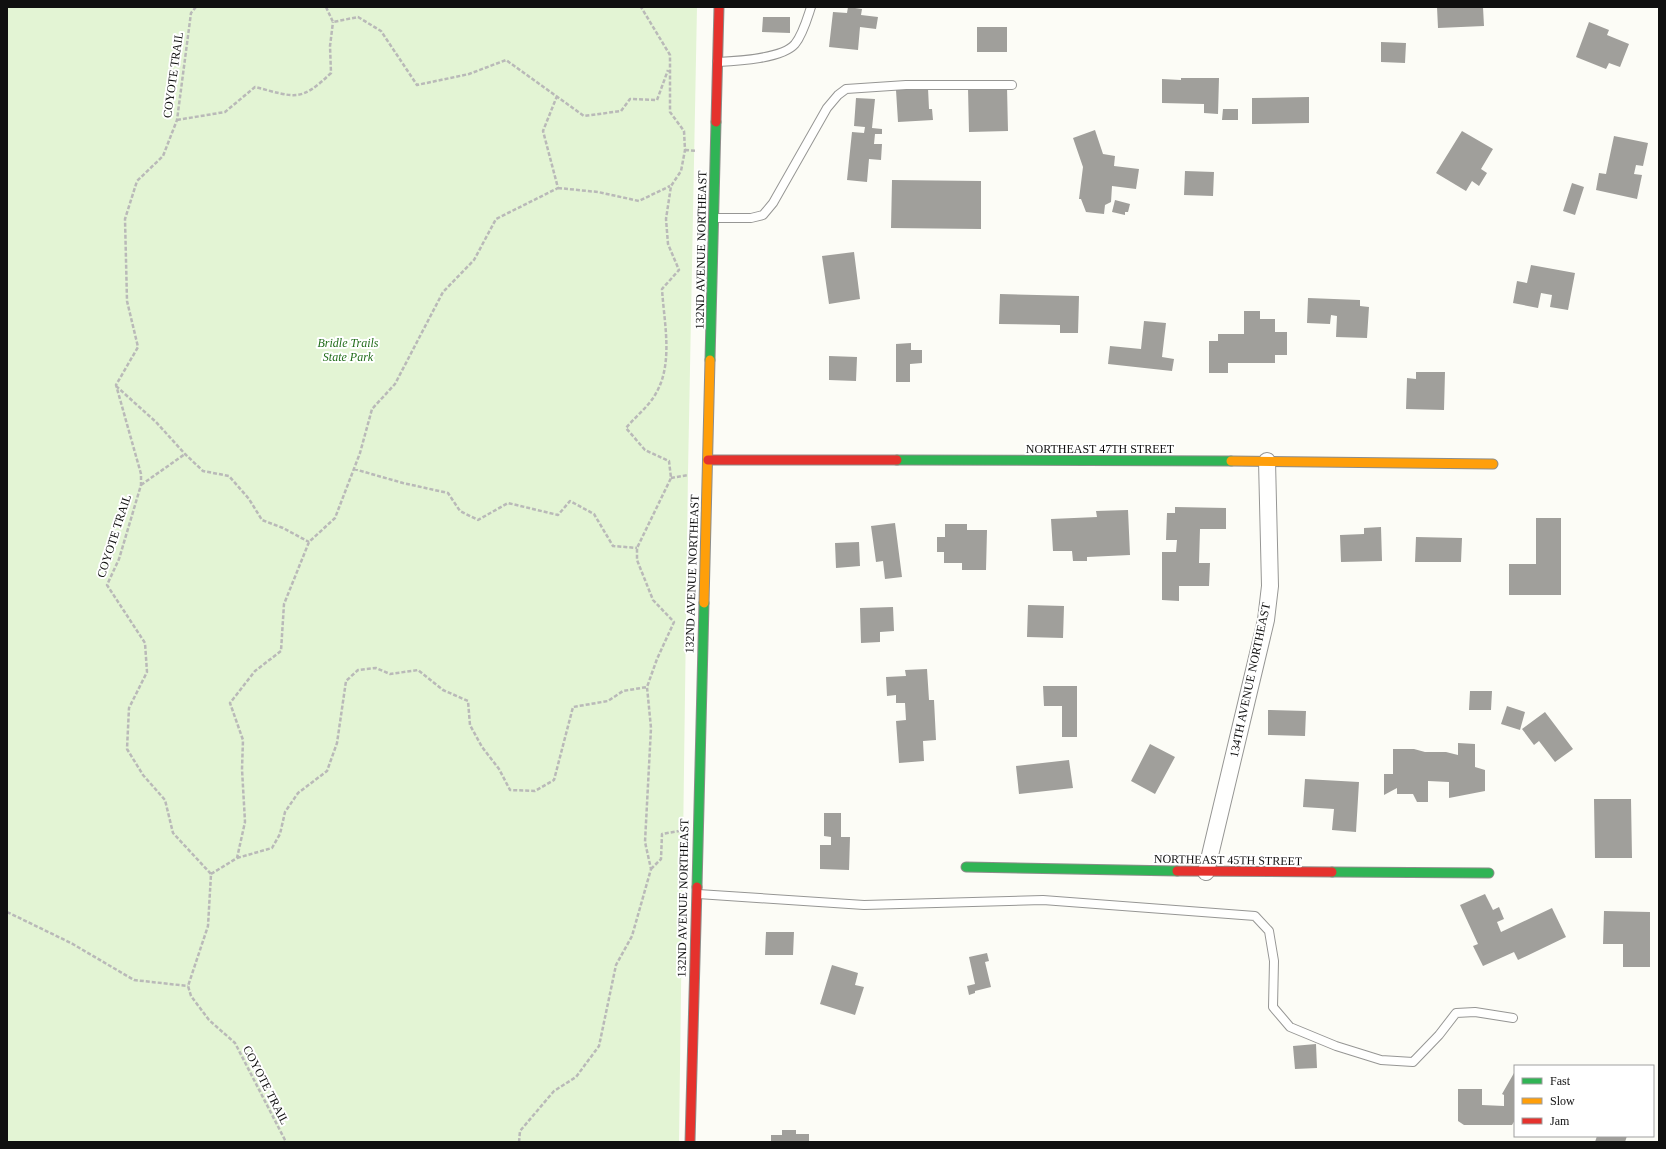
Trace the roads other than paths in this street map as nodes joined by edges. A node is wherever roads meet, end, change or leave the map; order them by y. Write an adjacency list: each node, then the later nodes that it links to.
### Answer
1 (719, 7): 3 (street, 132ND AVENUE NORTHEAST)
2 (811, 7): 3 (lane)
3 (717, 63): 5 (street, 132ND AVENUE NORTHEAST)
4 (1012, 85): 5 (lane)
5 (714, 218): 6 (street, 132ND AVENUE NORTHEAST)
6 (708, 460): 7 (street, NORTHEAST 47TH STREET); 12 (street, 132ND AVENUE NORTHEAST)
7 (1267, 461): 8 (street, NORTHEAST 47TH STREET); 10 (street, 134TH AVENUE NORTHEAST)
8 (1493, 464)
9 (966, 867): 10 (street, NORTHEAST 45TH STREET)
10 (1206, 872): 11 (street, NORTHEAST 45TH STREET)
11 (1489, 874)
12 (695, 894): 13 (lane); 14 (street, 132ND AVENUE NORTHEAST)
13 (1513, 1018)
14 (690, 1142)

